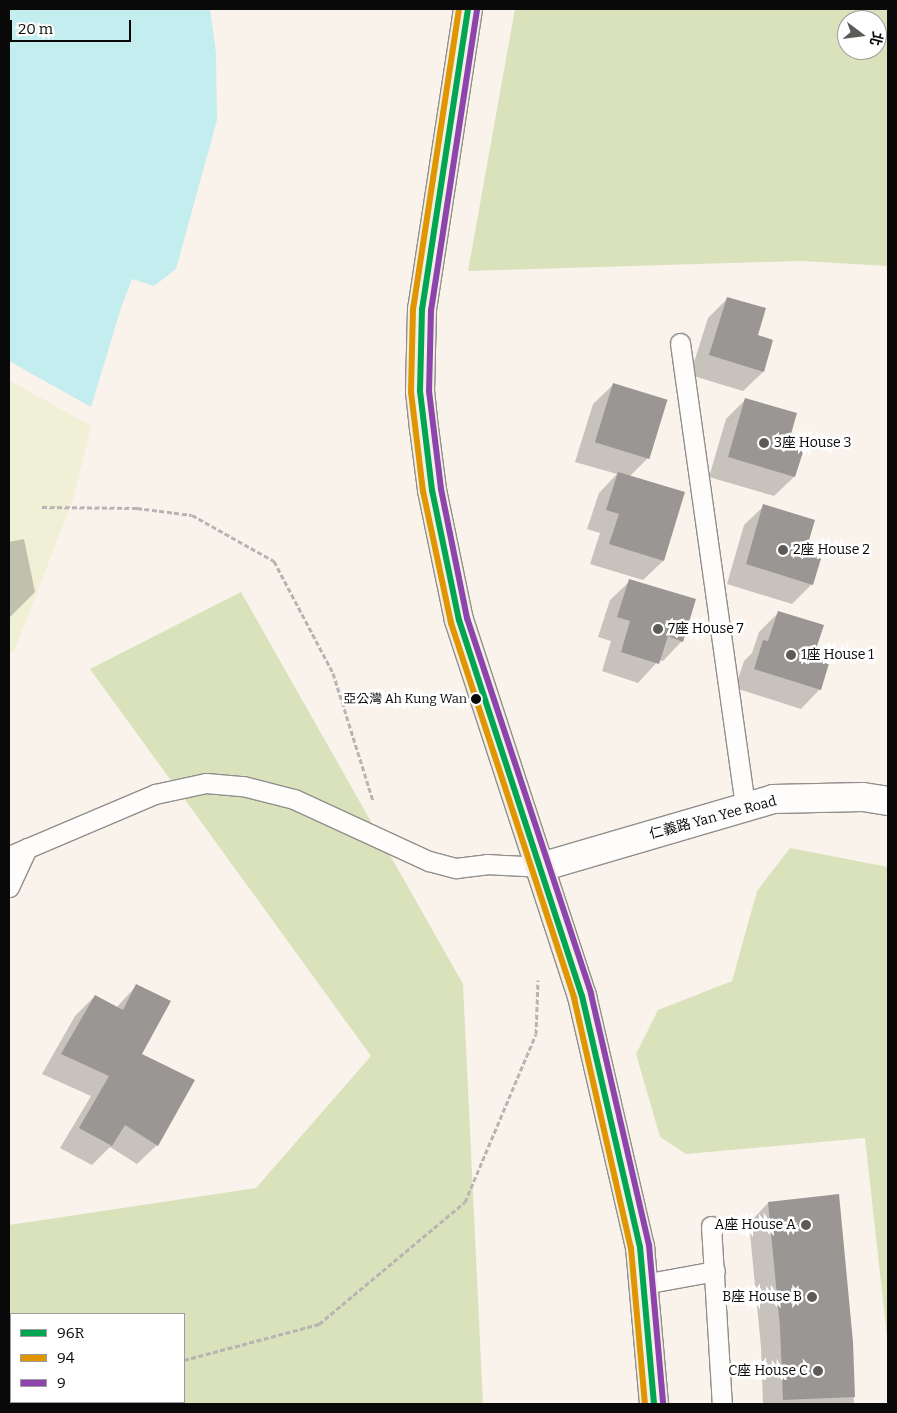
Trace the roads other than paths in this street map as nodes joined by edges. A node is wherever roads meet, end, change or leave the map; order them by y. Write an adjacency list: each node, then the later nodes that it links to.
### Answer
1 (468, 9): 7 (street)
2 (680, 342): 4 (lane)
3 (888, 801): 4 (street, 仁義路 Yan Yee Road)
4 (744, 807): 7 (street, 仁義路 Yan Yee Road)
5 (26, 848): 6 (lane); 7 (lane); 8 (lane)
6 (9, 856)
7 (541, 867): 11 (street)
8 (9, 887)
9 (711, 1226): 10 (lane)
10 (715, 1271): 11 (lane); 13 (lane)
11 (644, 1284): 12 (street)
12 (654, 1404)
13 (722, 1404)

